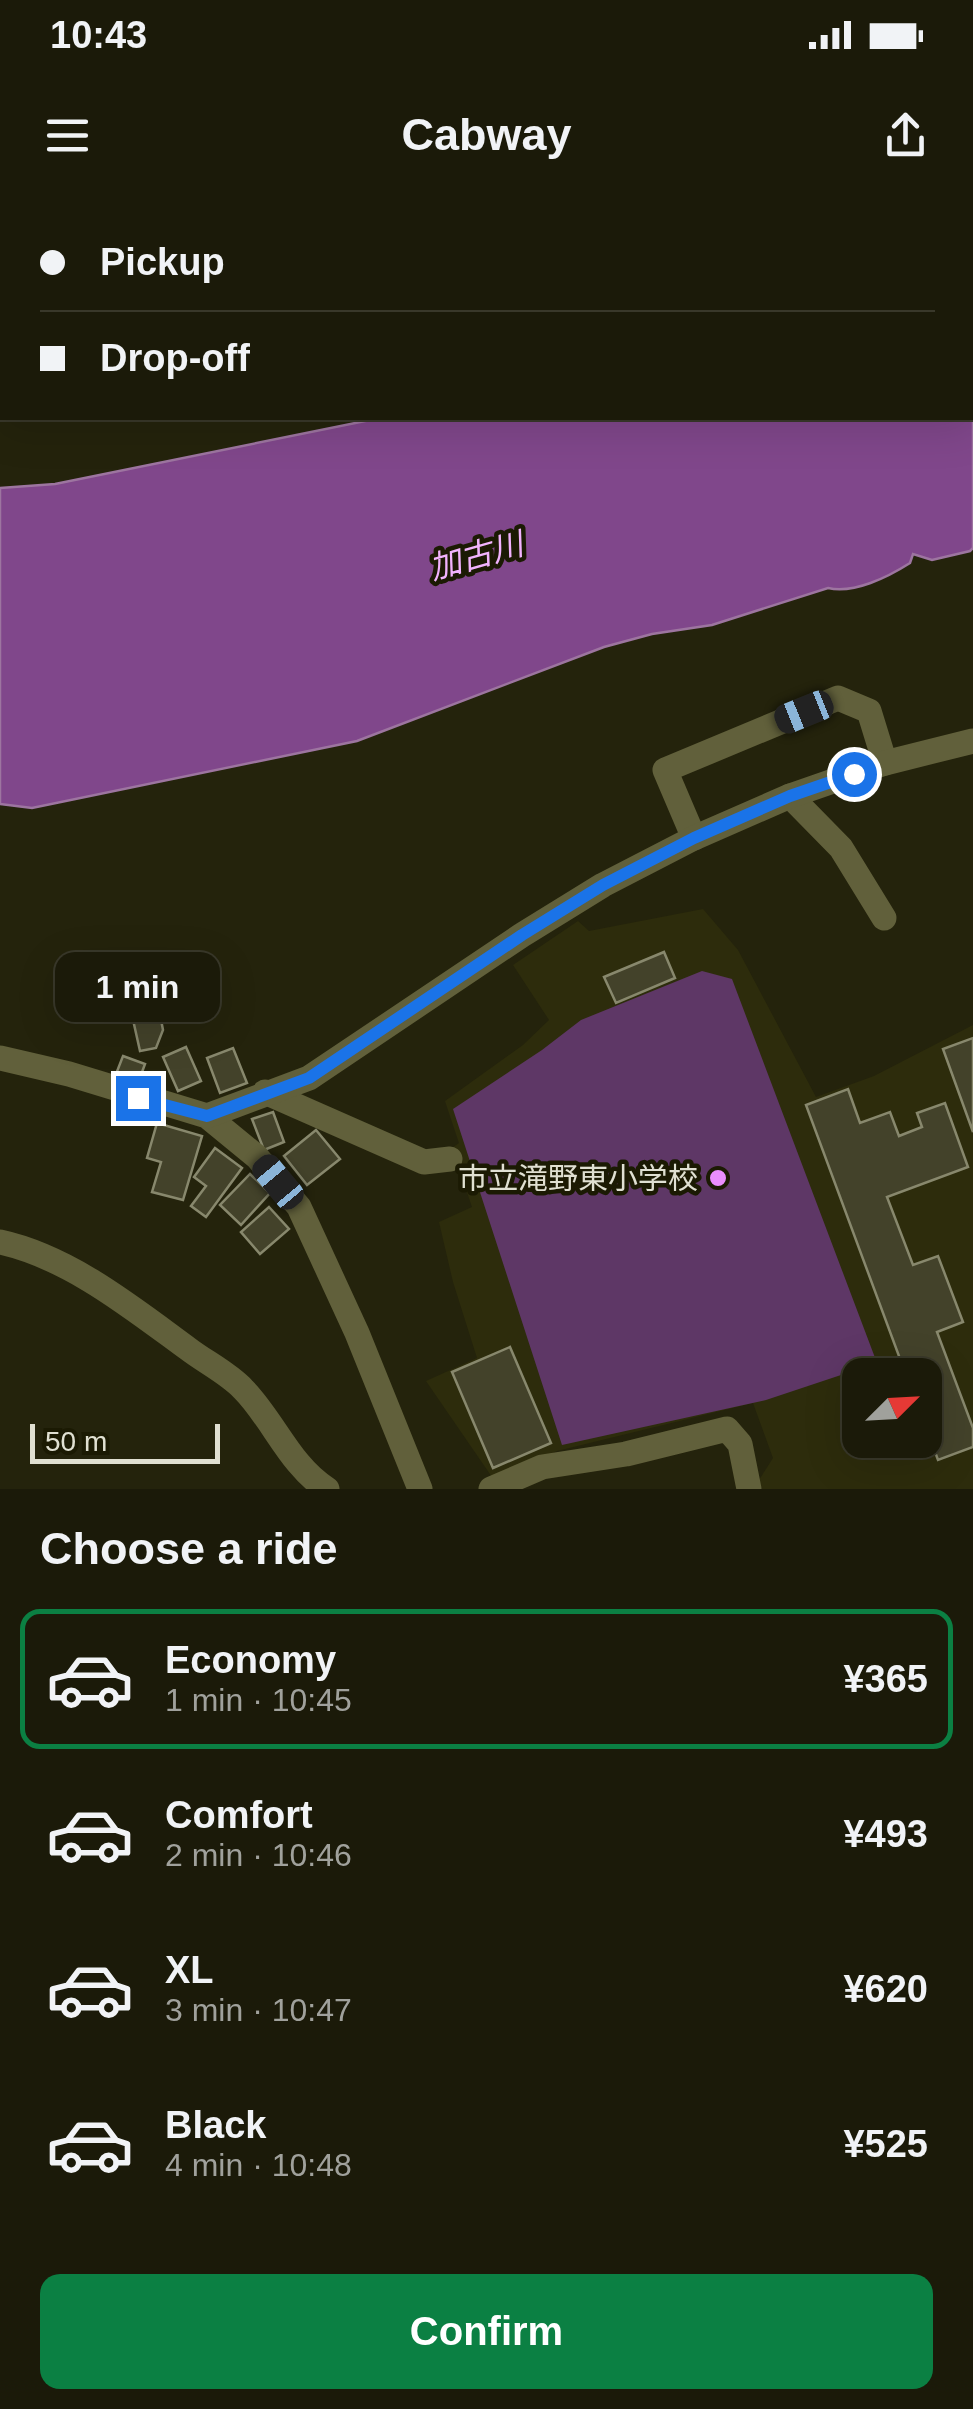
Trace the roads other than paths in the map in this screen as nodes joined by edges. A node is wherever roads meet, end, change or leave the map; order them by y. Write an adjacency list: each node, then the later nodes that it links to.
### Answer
1 (973, 741): 2 (street)
2 (885, 763): 3 (street); 4 (street)
3 (790, 796): 4 (street); 5 (street)
4 (694, 838): 7 (street)
5 (884, 918)
6 (12, 1061): 8 (street)
7 (265, 1092): 8 (street); 9 (street)
8 (207, 1116): 12 (street)
9 (450, 1159)
10 (0, 1242): 11 (street)
11 (328, 1489)
12 (420, 1489)
13 (491, 1489): 14 (street)
14 (749, 1489)

